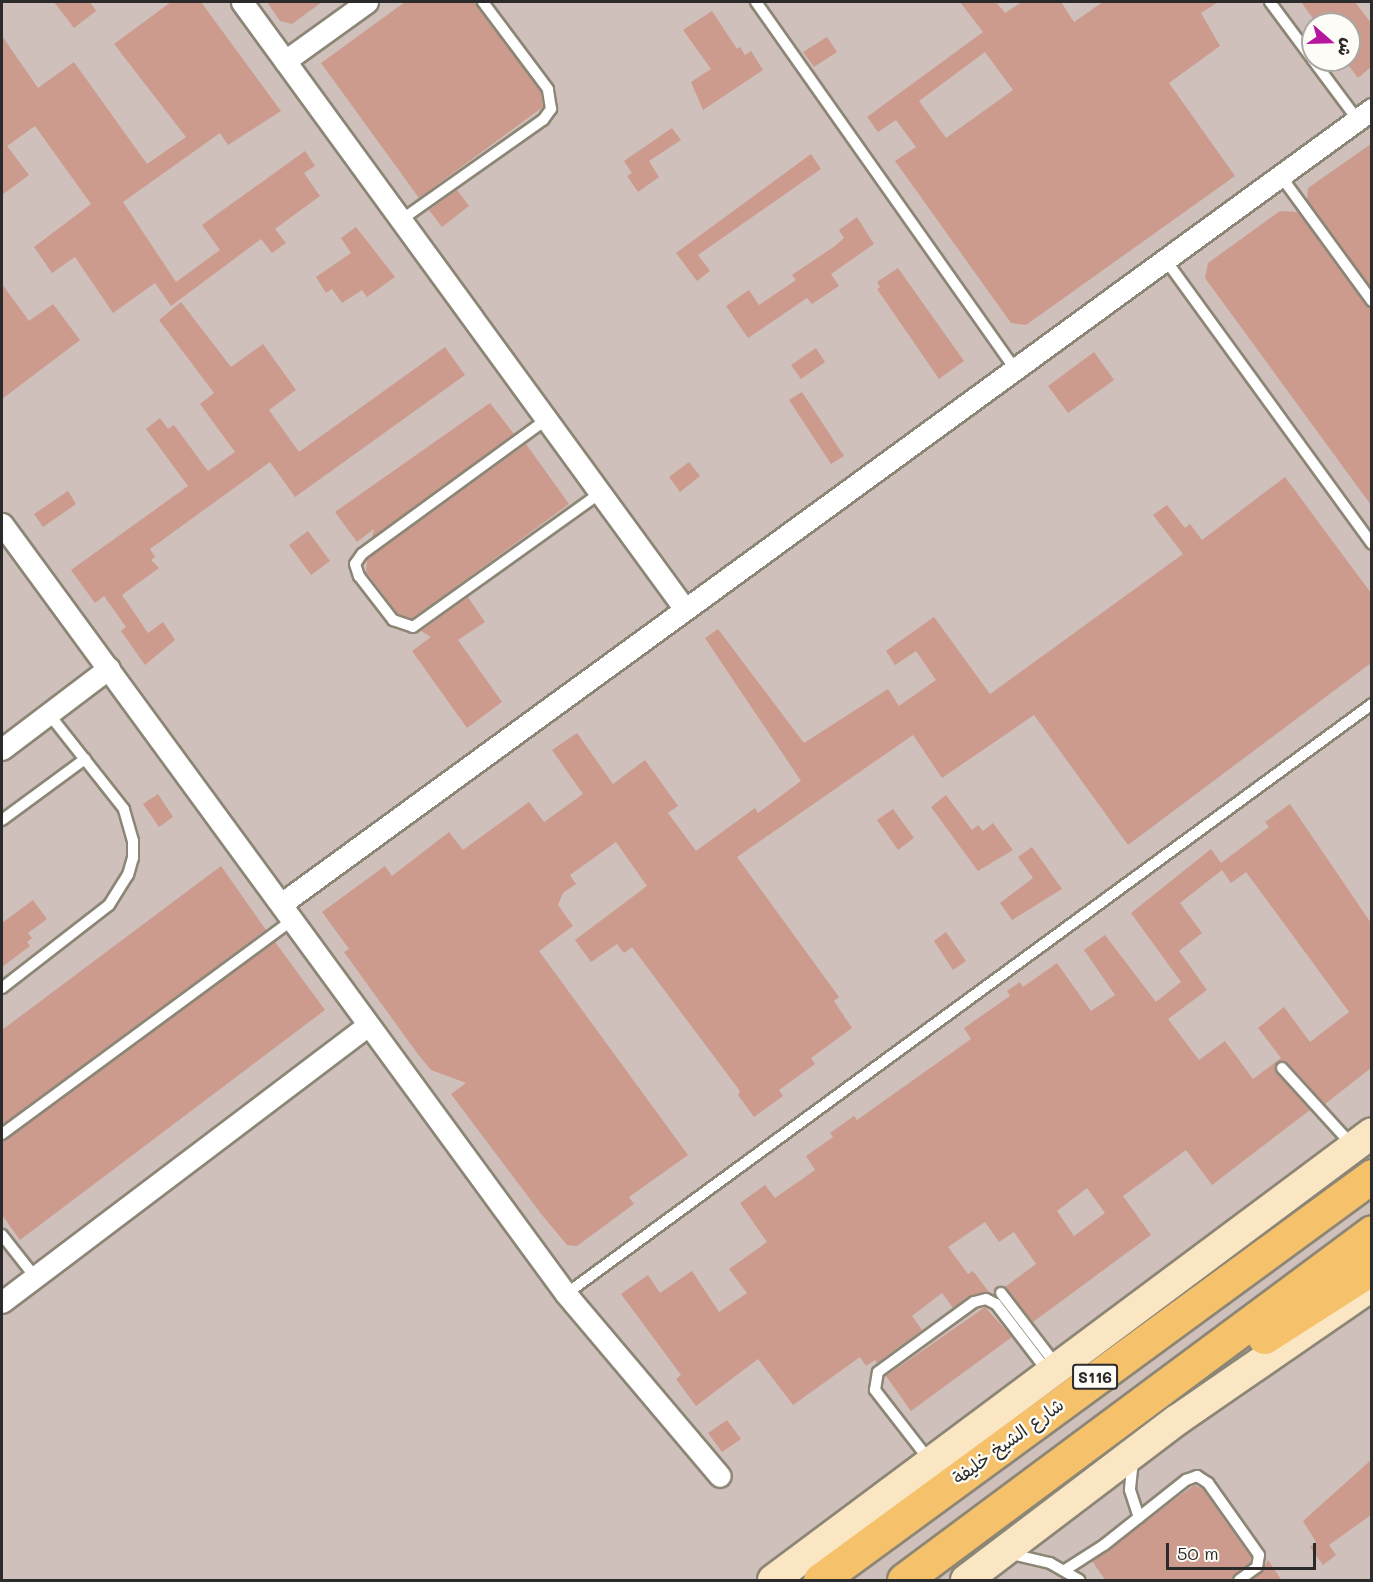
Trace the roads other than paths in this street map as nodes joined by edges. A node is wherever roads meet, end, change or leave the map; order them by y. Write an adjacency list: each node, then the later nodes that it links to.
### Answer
1 (242, 2): 7 (street)
2 (367, 2): 7 (street)
3 (483, 2): 11 (lane)
4 (756, 2): 14 (lane)
5 (1270, 2): 6 (lane)
6 (1301, 44)
7 (285, 61): 11 (street)
8 (1324, 72): 9 (lane)
9 (1364, 114): 10 (street)
10 (1280, 175): 12 (street); 13 (lane)
11 (401, 220): 15 (street)
12 (1165, 259): 14 (street); 18 (lane)
13 (1371, 301)
14 (1014, 368): 19 (street)
15 (547, 419): 16 (street); 16 (lane)
16 (600, 493): 19 (street)
17 (2, 524): 20 (street)
18 (1371, 544)
19 (684, 608): 26 (street)
20 (109, 669): 22 (street); 26 (street)
21 (1371, 704): 39 (lane)
22 (49, 714): 23 (street); 24 (lane)
23 (2, 749)
24 (85, 759): 25 (lane); 27 (lane)
25 (2, 819)
26 (286, 912): 28 (street); 30 (lane)
27 (2, 988)
28 (368, 1026): 36 (street); 39 (street)
29 (1282, 1068): 31 (lane)
30 (2, 1134)
31 (1362, 1140): 41 (main road)
32 (1371, 1176): 50 (highway, شارع الشيخ خليفة / S116)
33 (1371, 1232): 42 (highway, S116)
34 (2, 1235): 36 (lane)
35 (1371, 1268): 42 (highway)
36 (35, 1277): 40 (street)
37 (1371, 1285): 43 (main road)
38 (1001, 1293): 41 (lane)
39 (566, 1294): 45 (street)
40 (2, 1302)
41 (1055, 1372): 44 (main road); 44 (lane)
42 (1167, 1388): 51 (highway, S116)
43 (1135, 1453): 46 (lane); 47 (main road)
44 (931, 1463): 49 (main road)
45 (720, 1476)
46 (1138, 1517): 48 (lane); 54 (lane)
47 (1002, 1553): 48 (lane); 52 (main road)
48 (1065, 1570): 53 (lane)
49 (773, 1581)
50 (820, 1581)
51 (904, 1581)
52 (966, 1581)
53 (1080, 1581)
54 (1239, 1581)

